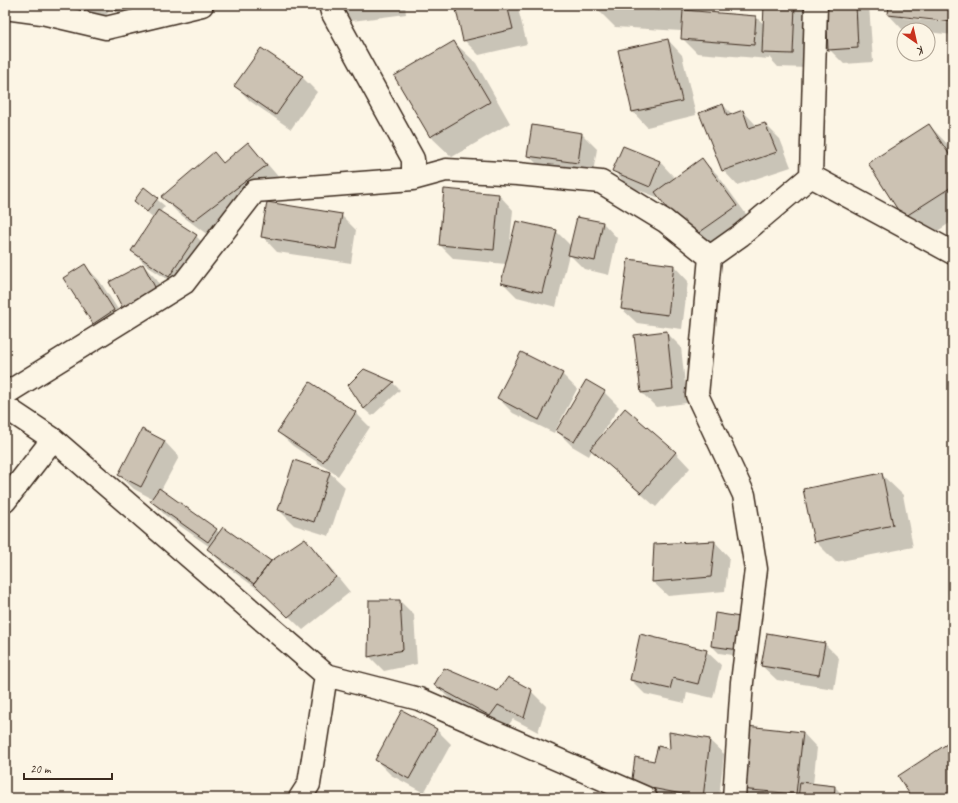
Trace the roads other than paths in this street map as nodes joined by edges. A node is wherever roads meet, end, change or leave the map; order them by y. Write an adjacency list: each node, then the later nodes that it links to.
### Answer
1 (202, 5): 4 (street)
2 (330, 5): 6 (street)
3 (816, 5): 5 (street)
4 (5, 8)
5 (811, 176): 7 (street); 8 (street)
6 (413, 179): 8 (street); 9 (street)
7 (953, 254)
8 (710, 257): 16 (street)
9 (5, 394)
10 (5, 407): 11 (street)
11 (54, 439): 12 (street); 13 (street)
12 (5, 501)
13 (326, 675): 14 (street); 15 (street)
14 (300, 798)
15 (646, 798)
16 (734, 798)

